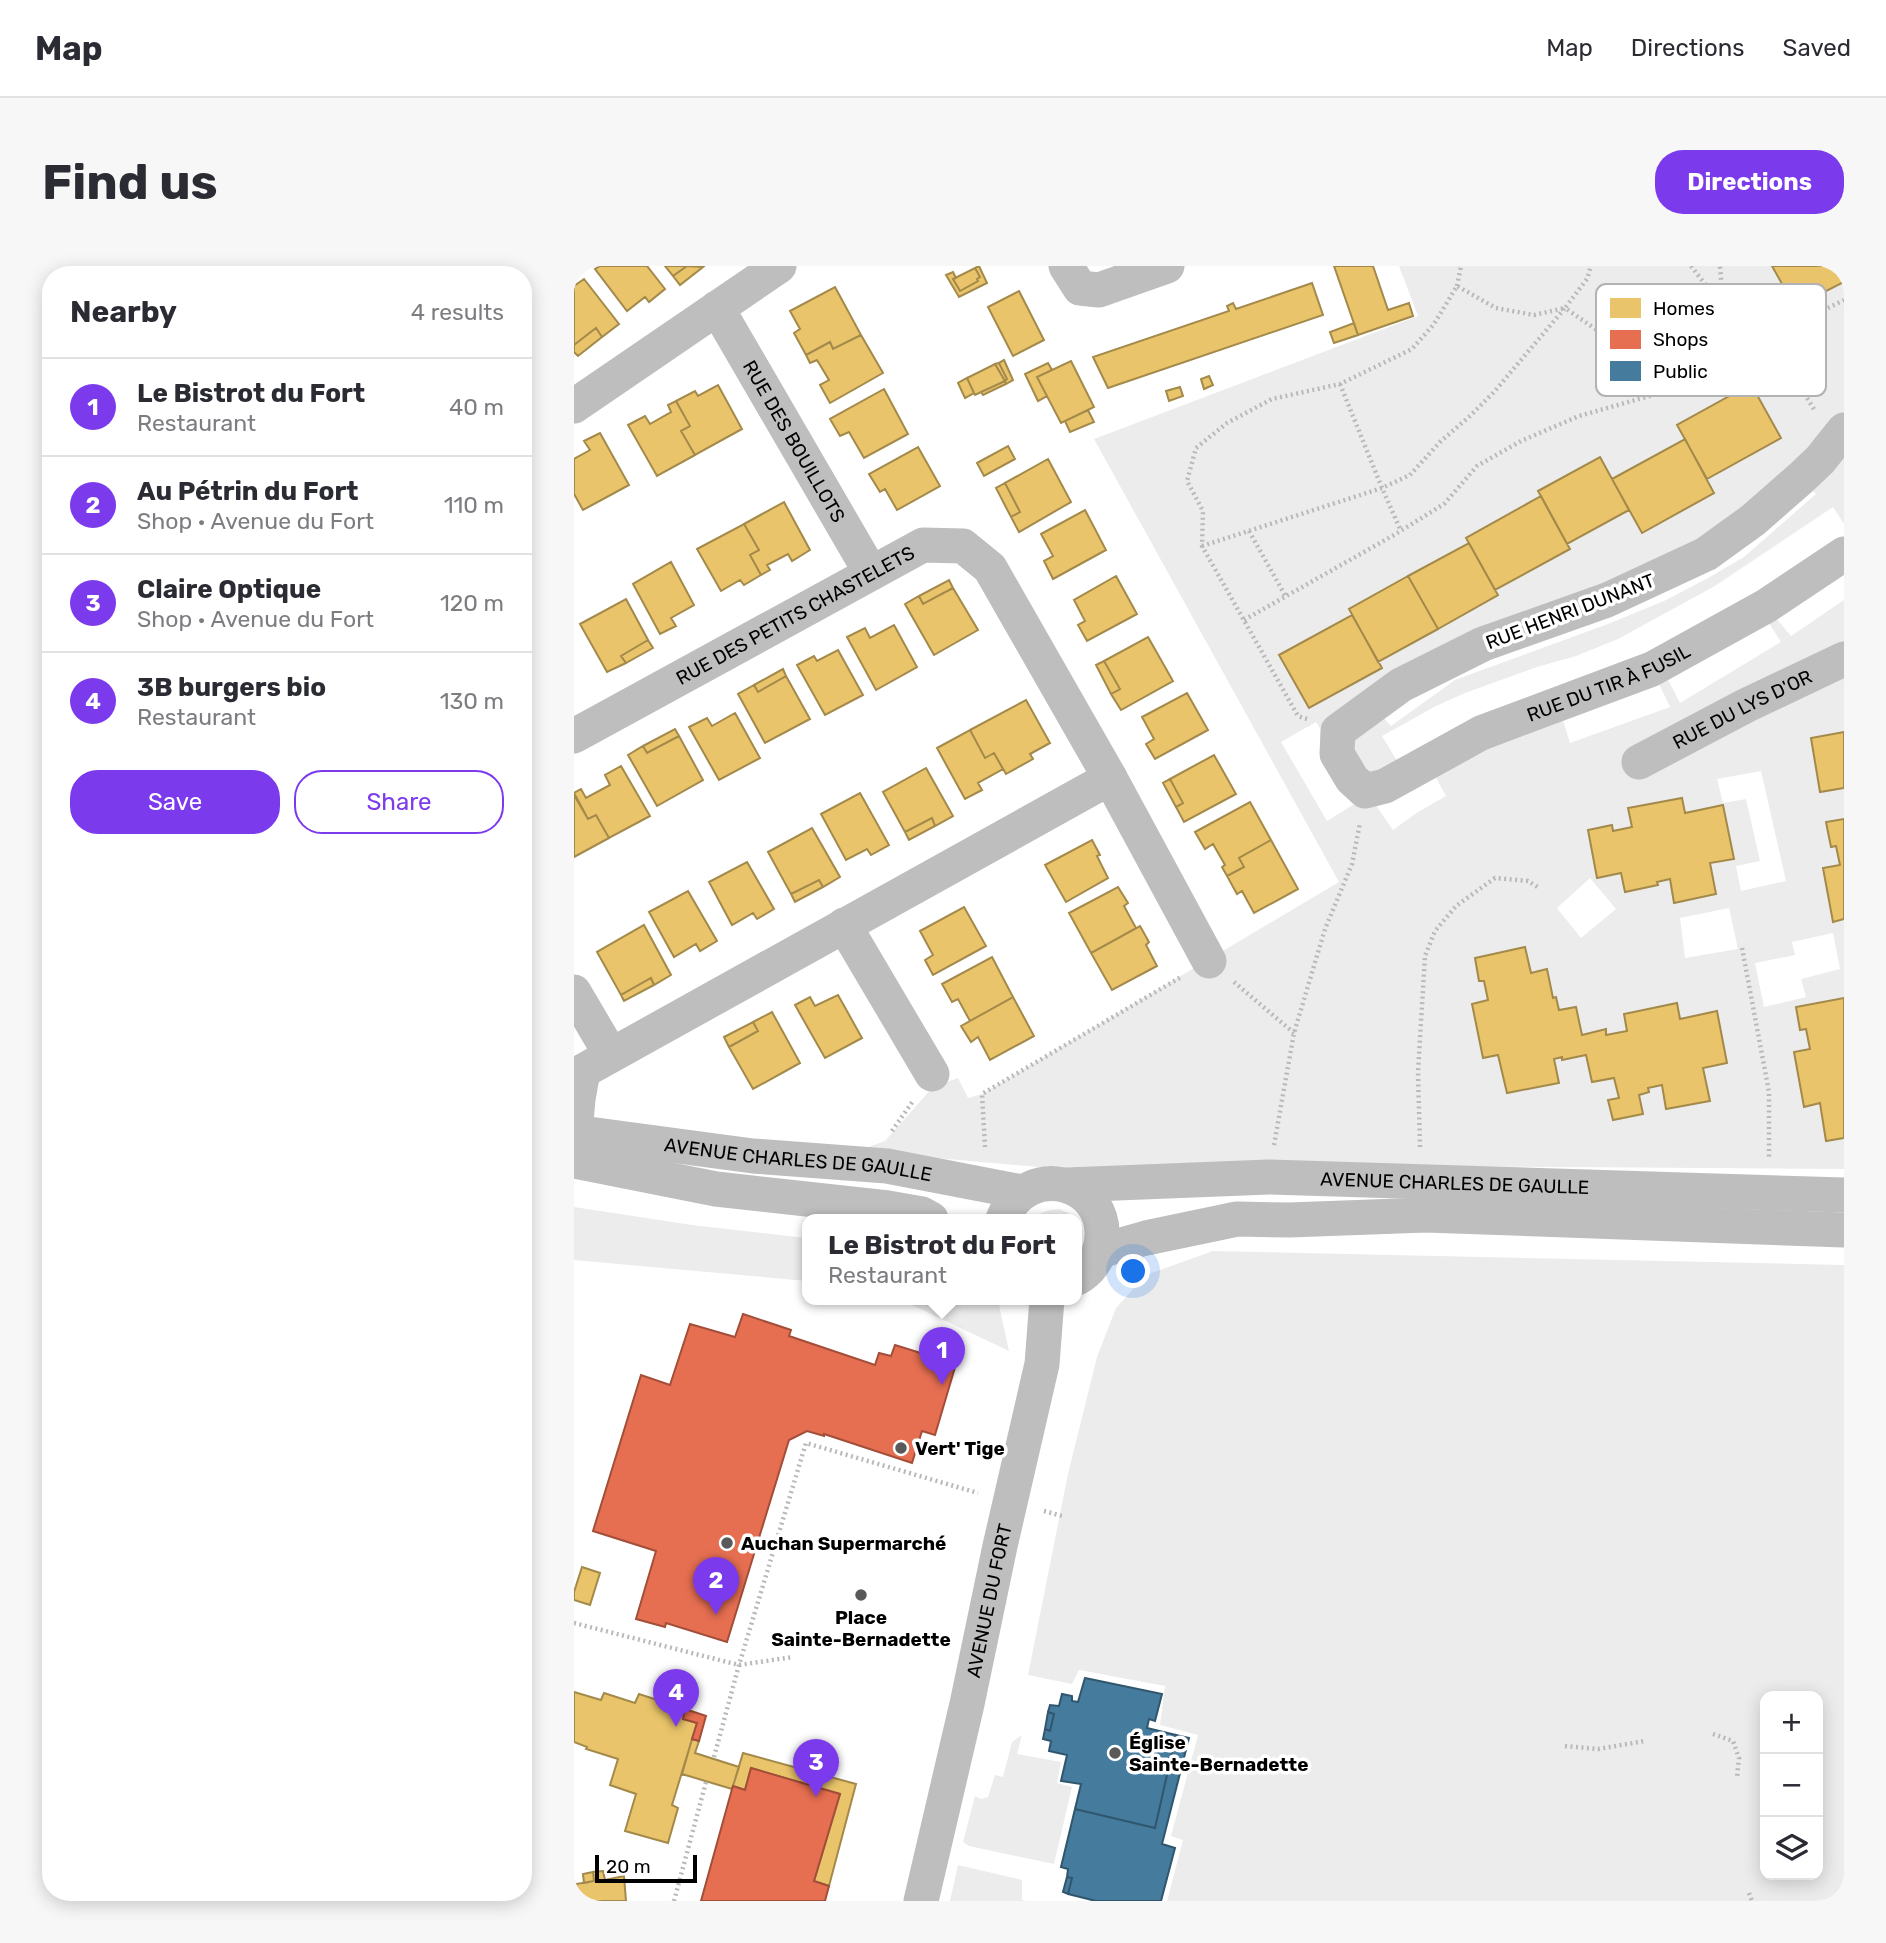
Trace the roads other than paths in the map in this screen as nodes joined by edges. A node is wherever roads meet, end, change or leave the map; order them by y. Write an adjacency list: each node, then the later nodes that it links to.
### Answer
1 (779, 266): 4 (street)
2 (1066, 266): 3 (street)
3 (1167, 266)
4 (717, 308): 5 (street); 8 (street, RUE DES BOUILLOTS)
5 (574, 406)
6 (1839, 436): 13 (street, RUE HENRI DUNANT)
7 (1844, 554): 13 (street, RUE DU TIR À FUSIL)
8 (871, 573): 10 (street, RUE DES PETITS CHASTELETS); 12 (street, RUE DES PETITS CHASTELETS)
9 (1844, 659): 11 (street, RUE DU LYS D'OR)
10 (574, 736)
11 (1639, 762)
12 (1110, 778): 14 (street); 15 (street, RUE DES PETITS CHASTELETS)
13 (1365, 791)
14 (844, 925): 17 (street); 18 (street)
15 (1209, 961)
16 (574, 992): 17 (street)
17 (611, 1055): 19 (street)
18 (932, 1074)
19 (574, 1142): 22 (street, AVENUE CHARLES DE GAULLE); 23 (street, AVENUE CHARLES DE GAULLE)
20 (1067, 1185): 21 (street, AVENUE CHARLES DE GAULLE); 22 (street, AVENUE CHARLES DE GAULLE); 25 (street)
21 (1844, 1195)
22 (1013, 1205)
23 (922, 1214)
24 (1844, 1230): 25 (street, AVENUE CHARLES DE GAULLE)
25 (1100, 1251): 26 (street)
26 (1082, 1274)
27 (1047, 1305): 28 (street, AVENUE DU FORT)
28 (921, 1901)

